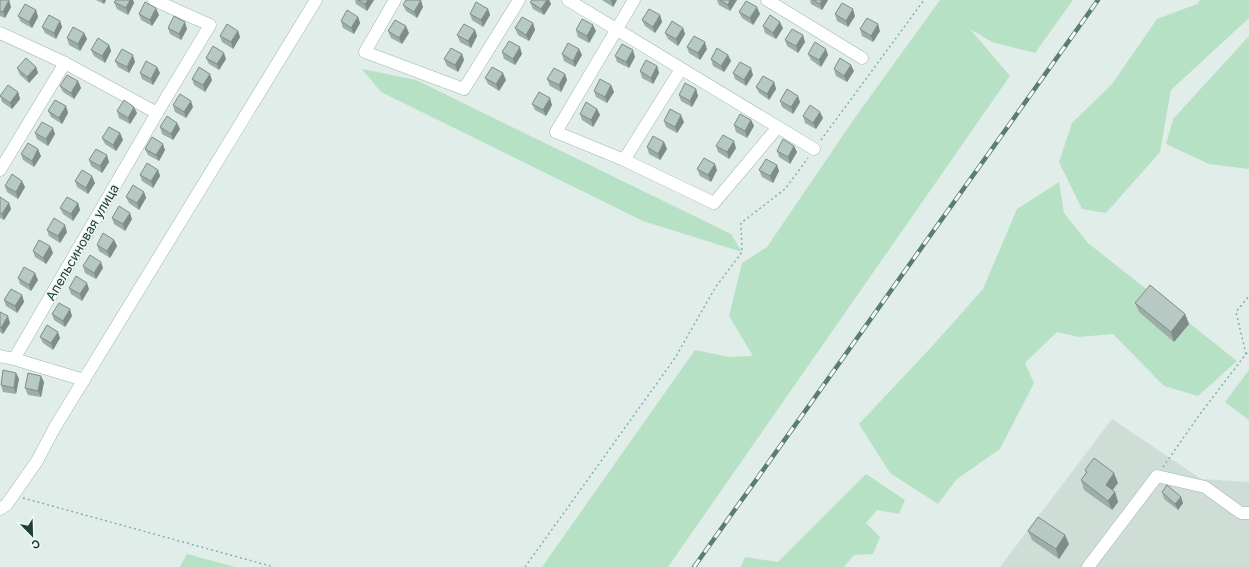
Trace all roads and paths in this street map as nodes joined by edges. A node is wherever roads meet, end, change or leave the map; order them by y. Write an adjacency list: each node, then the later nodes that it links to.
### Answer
1 (154, 0): 14 (street, Апельсиновая улица)
2 (316, 0): 24 (street)
3 (395, 0): 4 (street)
4 (519, 0)
5 (568, 0): 9 (street)
6 (634, 0): 9 (street)
7 (767, 0): 11 (street)
8 (924, 0): 16 (path)
9 (617, 29): 13 (street); 17 (street)
10 (0, 34): 12 (street)
11 (862, 58)
12 (65, 63): 14 (street); 18 (street)
13 (681, 69): 15 (street); 17 (street)
14 (157, 113): 23 (street, Апельсиновая улица)
15 (778, 127): 16 (street); 17 (street)
16 (814, 149): 30 (path)
17 (624, 160)
18 (0, 170)
19 (1249, 296): 21 (path)
20 (1249, 352): 21 (path)
21 (1246, 354): 25 (path)
22 (0, 356): 23 (street)
23 (14, 359): 24 (street)
24 (84, 380): 26 (street)
25 (1157, 476): 28 (street); 31 (street)
26 (13, 495): 27 (street); 29 (path)
27 (0, 509)
28 (1249, 513)
29 (274, 567)
30 (525, 567)
31 (1088, 567)

